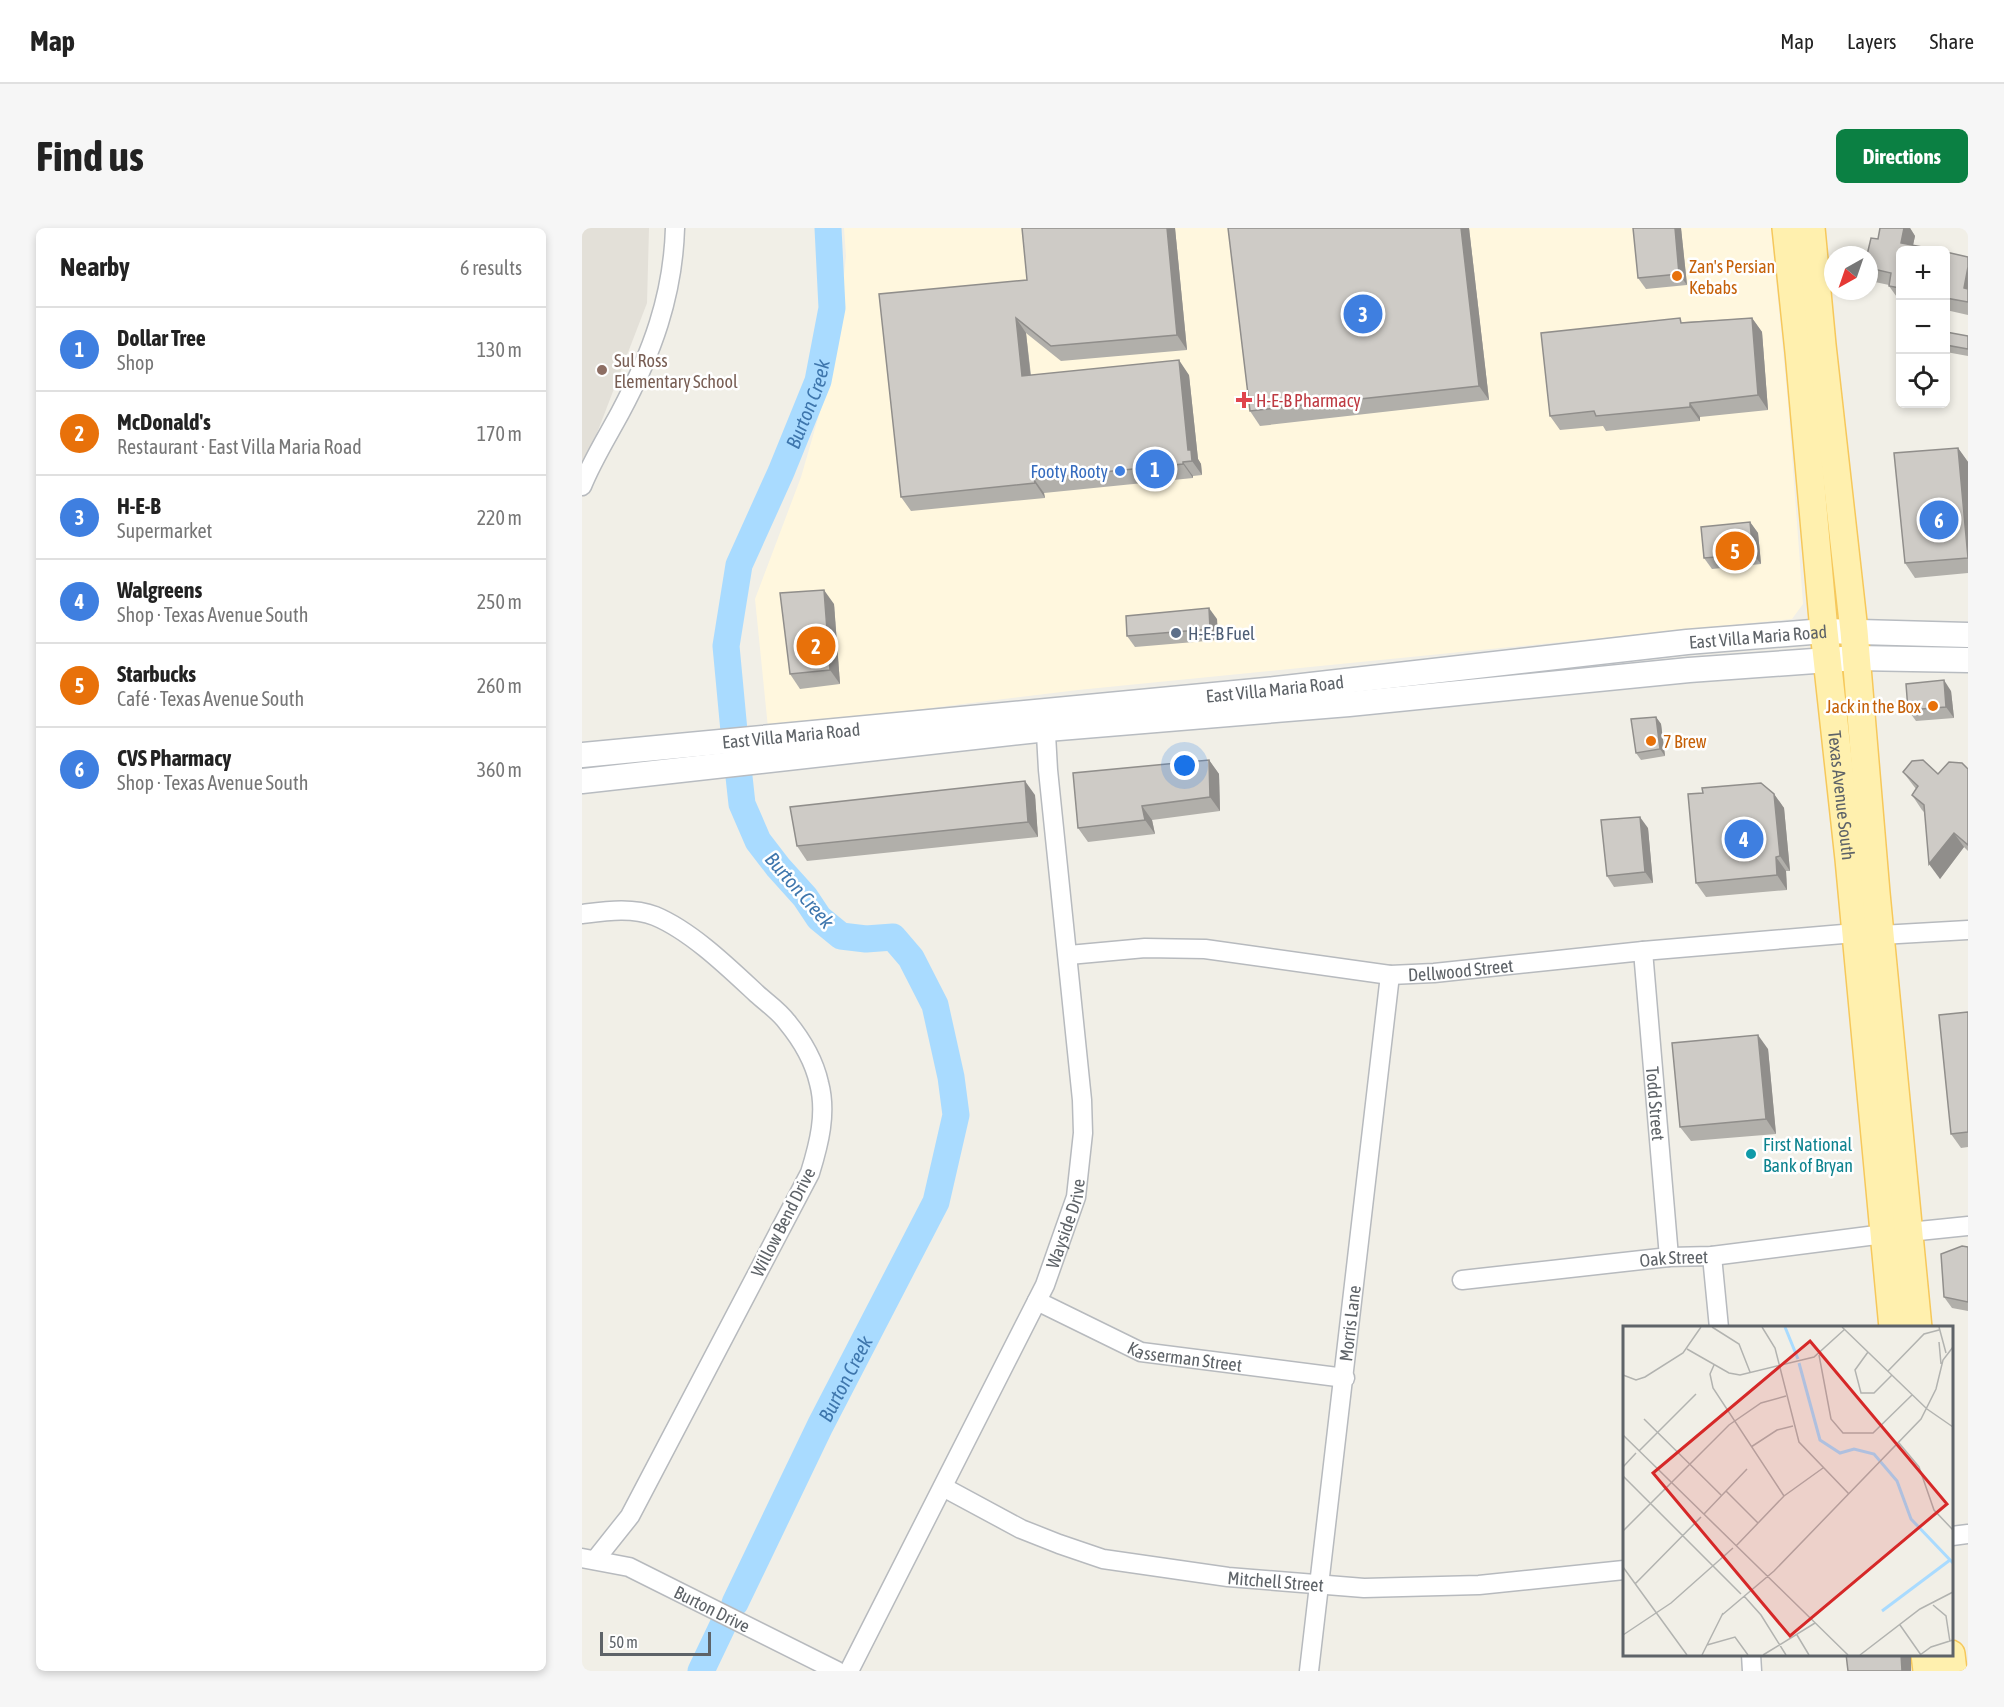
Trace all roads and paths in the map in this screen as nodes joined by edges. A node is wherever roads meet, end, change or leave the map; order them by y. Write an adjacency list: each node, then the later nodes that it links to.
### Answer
1 (675, 228): 4 (street)
2 (1786, 228): 6 (main road, Texas Avenue South)
3 (1811, 228): 5 (main road, Texas Avenue South)
4 (582, 486)
5 (1854, 631): 6 (main road, East Villa Maria Road); 7 (main road, East Villa Maria Road); 8 (main road, Texas Avenue South)
6 (1824, 632): 9 (main road, Texas Avenue South); 11 (main road, East Villa Maria Road)
7 (1968, 635)
8 (1856, 658): 9 (main road, East Villa Maria Road); 10 (main road, East Villa Maria Road); 16 (main road, Texas Avenue South)
9 (1827, 659): 11 (main road, East Villa Maria Road); 16 (main road, Texas Avenue South)
10 (1968, 660)
11 (1046, 720): 12 (main road, East Villa Maria Road); 13 (main road, East Villa Maria Road); 18 (street, Wayside Drive)
12 (582, 755)
13 (582, 781)
14 (582, 914): 33 (street, Willow Bend Drive)
15 (1968, 930): 16 (street, Dellwood Street)
16 (1868, 934): 17 (street, Dellwood Street); 21 (main road, Texas Avenue South)
17 (1643, 951): 19 (street, Dellwood Street); 23 (street, Todd Street)
18 (1069, 955): 19 (street, Dellwood Street); 25 (street, Wayside Drive)
19 (1390, 975): 29 (street, Morris Lane)
20 (1968, 1226): 21 (street, Oak Street)
21 (1897, 1233): 22 (street, Oak Street); 27 (main road, Texas Avenue South); 28 (main road, Texas Avenue South)
22 (1712, 1256): 23 (street, Oak Street); 26 (street)
23 (1669, 1257): 24 (street, Oak Street)
24 (1462, 1280)
25 (1037, 1302): 29 (street, Kasserman Street); 30 (street, Wayside Drive)
26 (1719, 1326)
27 (1893, 1326)
28 (1918, 1326)
29 (1345, 1378): 35 (street, Morris Lane)
30 (943, 1487): 35 (street, Mitchell Street); 40 (street, Wayside Drive)
31 (1968, 1534): 32 (street)
32 (1953, 1536)
33 (588, 1559): 39 (street, Burton Drive)
34 (1623, 1570): 35 (street, Mitchell Street)
35 (1318, 1586): 41 (street, Morris Lane)
36 (1750, 1656): 42 (street)
37 (1925, 1656): 43 (main road)
38 (1951, 1656): 44 (main road)
39 (837, 1671)
40 (849, 1671)
41 (1309, 1671)
42 (1752, 1671)
43 (1927, 1671)
44 (1953, 1671)

